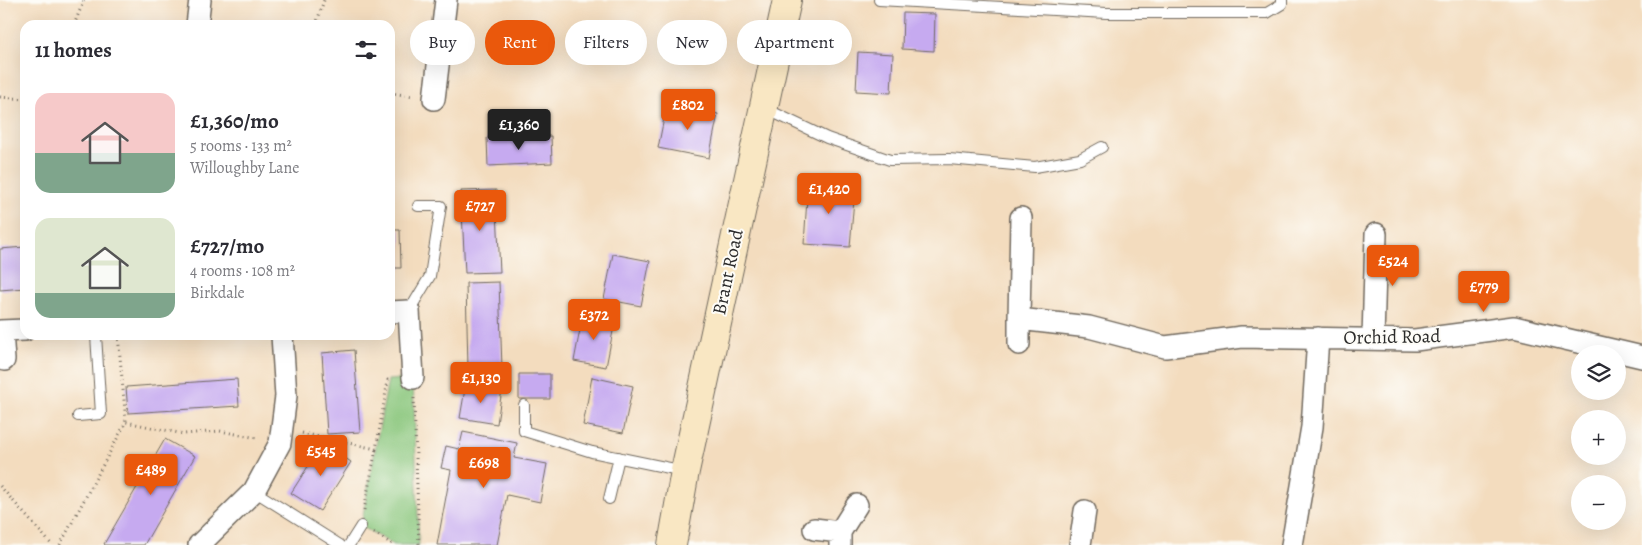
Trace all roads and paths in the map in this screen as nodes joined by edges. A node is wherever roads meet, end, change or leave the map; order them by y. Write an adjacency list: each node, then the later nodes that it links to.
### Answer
1 (84, 0): 8 (path)
2 (200, 0): 9 (street)
3 (324, 0): 10 (path)
4 (446, 0): 13 (street)
5 (787, 0): 14 (street, Brant Road)
6 (879, 0): 7 (lane)
7 (1282, 0)
8 (76, 20)
9 (198, 20)
10 (318, 20)
11 (0, 97): 12 (path)
12 (20, 99)
13 (434, 99)
14 (764, 108): 15 (lane); 38 (street, Brant Road)
15 (1102, 147)
16 (418, 206): 19 (lane)
17 (1021, 218): 20 (street)
18 (1376, 234): 24 (street)
19 (400, 312): 31 (street)
20 (1020, 319): 23 (street, Orchid Road); 28 (street)
21 (20, 330): 22 (street)
22 (1, 331): 30 (street)
23 (1318, 338): 24 (street, Orchid Road); 56 (street, Orchid Road)
24 (1373, 339): 29 (street, Orchid Road)
25 (96, 340): 33 (lane)
26 (118, 340): 34 (path)
27 (282, 340): 35 (street)
28 (1019, 344)
29 (1642, 357)
30 (4, 360)
31 (413, 378): 36 (path); 53 (path)
32 (524, 405): 37 (lane)
33 (78, 416)
34 (126, 422): 35 (path); 48 (path)
35 (280, 443): 36 (path); 40 (street)
36 (376, 449): 44 (path)
37 (619, 458): 38 (lane); 41 (lane)
38 (685, 471): 54 (street, Brant Road)
39 (0, 486): 47 (path)
40 (254, 491): 49 (street); 50 (lane)
41 (609, 499)
42 (857, 505): 46 (street)
43 (1084, 511): 55 (street)
44 (361, 526): 51 (lane); 52 (path)
45 (814, 529): 46 (street)
46 (840, 538)
47 (52, 545)
48 (60, 545)
49 (199, 545)
50 (340, 545)
51 (349, 545)
52 (394, 545)
53 (419, 545)
54 (672, 545)
55 (1080, 545)
56 (1292, 545)

